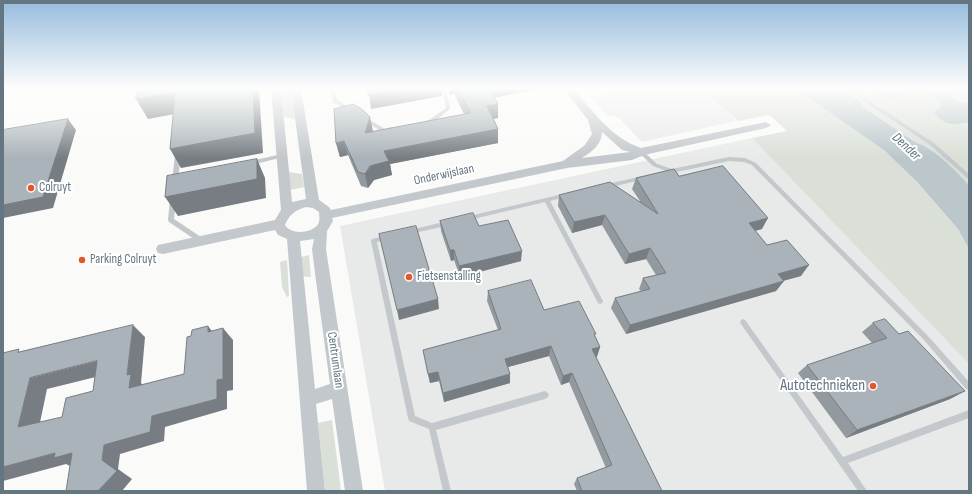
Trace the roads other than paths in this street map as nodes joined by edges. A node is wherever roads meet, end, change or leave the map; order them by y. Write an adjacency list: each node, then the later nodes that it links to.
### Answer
1 (278, 112): 13 (street)
2 (299, 112): 23 (street)
3 (443, 112): 8 (lane)
4 (587, 112): 7 (street)
5 (883, 112): 19 (lane)
6 (359, 116): 10 (lane)
7 (593, 119): 12 (street); 15 (street, Onderwijslaan)
8 (415, 124)
9 (766, 125): 12 (street, Onderwijslaan)
10 (400, 128)
11 (178, 145): 33 (lane)
12 (641, 152): 15 (street, Onderwijslaan); 16 (lane)
13 (282, 156): 14 (lane); 24 (street)
14 (255, 162)
15 (566, 164): 25 (street, Onderwijslaan)
16 (672, 171): 17 (lane); 37 (lane)
17 (657, 174)
18 (650, 176): 20 (lane)
19 (969, 177)
20 (599, 188)
21 (576, 193): 22 (lane)
22 (547, 200): 26 (lane); 35 (lane)
23 (313, 203): 24 (street); 25 (street)
24 (287, 210): 28 (street)
25 (327, 215): 29 (street, Centrumlaan)
26 (465, 219)
27 (457, 221): 30 (lane)
28 (279, 224): 32 (street); 33 (street)
29 (321, 229): 32 (street); 38 (street, Centrumlaan)
30 (405, 233)
31 (398, 235): 42 (lane)
32 (293, 237): 40 (street)
33 (202, 241): 34 (street)
34 (163, 249)
35 (600, 301)
36 (743, 322): 43 (lane)
37 (969, 387)
38 (339, 389): 40 (street); 45 (street, Centrumlaan)
39 (545, 395): 42 (lane)
40 (307, 399): 44 (street)
41 (969, 414): 43 (lane)
42 (432, 427): 46 (lane)
43 (842, 461): 47 (lane)
44 (316, 491)
45 (354, 491)
46 (446, 491)
47 (863, 491)

